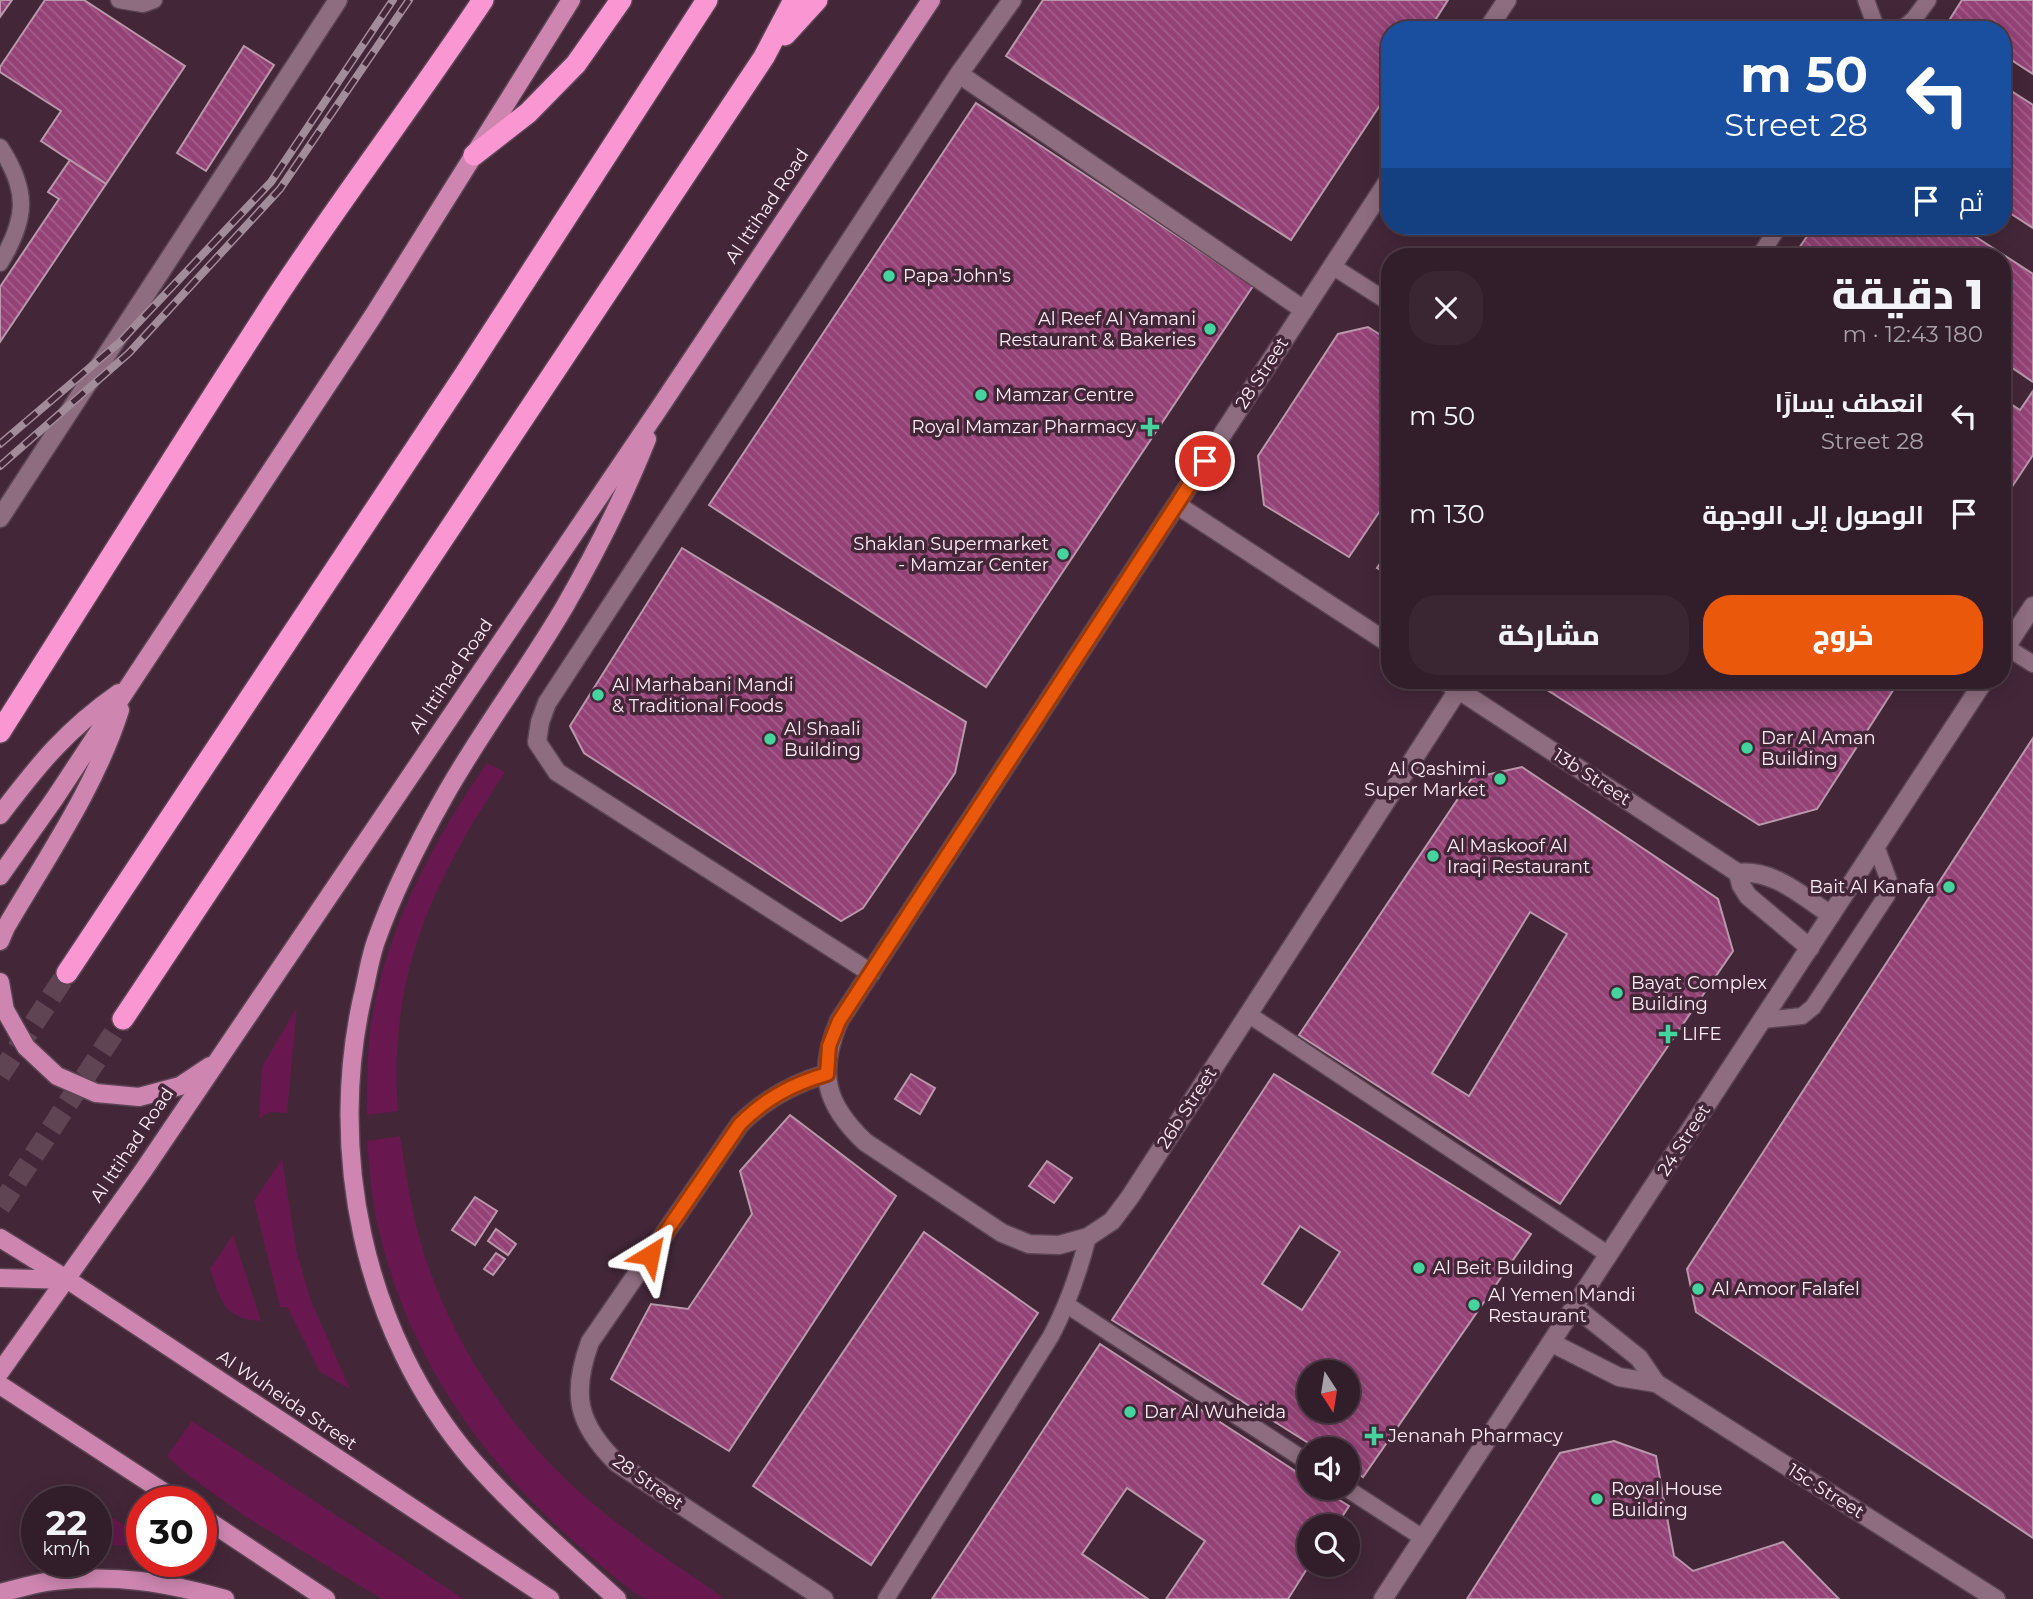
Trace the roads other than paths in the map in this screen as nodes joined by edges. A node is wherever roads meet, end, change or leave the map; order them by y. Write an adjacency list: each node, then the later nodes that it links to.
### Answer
1 (119, 0): 2 (lane)
2 (154, 0)
3 (338, 0): 29 (street)
4 (483, 0): 39 (highway)
5 (571, 0): 21 (main road)
6 (621, 0): 21 (highway)
7 (708, 0): 48 (highway)
8 (794, 0): 18 (highway)
9 (817, 0): 18 (highway)
10 (931, 0): 27 (main road, Al Ittihad Road)
11 (1012, 0): 19 (street)
12 (1507, 0): 15 (street)
13 (1866, 0): 16 (lane)
14 (1928, 0): 17 (lane)
15 (1493, 21)
16 (1874, 21)
17 (1912, 21)
18 (764, 57): 52 (highway)
19 (959, 74): 26 (street); 49 (street)
20 (0, 147): 23 (lane)
21 (474, 155): 35 (main road)
22 (1381, 192): 24 (street, 28 Street)
23 (0, 263)
24 (1332, 266): 25 (lane); 26 (street, 28 Street)
25 (1381, 297)
26 (1304, 310): 28 (street, 28 Street)
27 (660, 407): 54 (main road, Al Ittihad Road); 76 (main road)
28 (1177, 505): 31 (street); 49 (street, 28 Street)
29 (0, 518)
30 (2033, 606): 32 (street)
31 (1381, 638)
32 (2011, 639)
33 (2011, 653): 34 (lane)
34 (2033, 664)
35 (128, 687): 40 (main road); 43 (main road); 45 (main road)
36 (1450, 689): 51 (street, 26b Street)
37 (1458, 689): 42 (street, 13b Street)
38 (1979, 689): 41 (street, 24 Street)
39 (0, 732)
40 (0, 816)
41 (1877, 846): 44 (street, 24 Street); 53 (lane)
42 (1738, 873): 44 (street, 13b Street); 46 (street, 13b Street)
43 (0, 876)
44 (1831, 915): 46 (street, 24 Street)
45 (3, 934): 47 (main road)
46 (1810, 948): 53 (street, 24 Street)
47 (0, 956)
48 (67, 973)
49 (870, 973): 55 (street, 28 Street)
50 (0, 982): 54 (main road)
51 (1248, 1014): 56 (street, 26b Street); 58 (lane)
52 (123, 1019)
53 (1763, 1020): 58 (street, 24 Street)
54 (216, 1063): 60 (main road, Al Ittihad Road)
55 (827, 1074): 56 (street, 26b Street); 77 (street, 28 Street)
56 (1088, 1237): 61 (lane)
57 (0, 1238): 60 (main road, Al Wuheida Street)
58 (1609, 1255): 62 (street, 24 Street)
59 (0, 1278): 60 (main road)
60 (68, 1280): 64 (main road, Al Ittihad Road); 75 (main road, Al Wuheida Street)
61 (1067, 1305): 67 (lane); 78 (lane)
62 (1575, 1307): 63 (street, 24 Street); 65 (street, 15c Street)
63 (1552, 1343): 65 (street, 15c Street); 71 (street, 24 Street)
64 (0, 1372)
65 (1656, 1383): 80 (street, 15c Street)
66 (0, 1385): 68 (main road)
67 (1297, 1455)
68 (155, 1486)
69 (1360, 1497): 71 (lane)
70 (217, 1527): 74 (main road)
71 (1423, 1538): 79 (street, 24 Street)
72 (0, 1593): 73 (main road)
73 (225, 1599)
74 (326, 1599)
75 (550, 1599)
76 (617, 1599)
77 (824, 1599)
78 (886, 1599)
79 (1382, 1599)
80 (1996, 1599)

